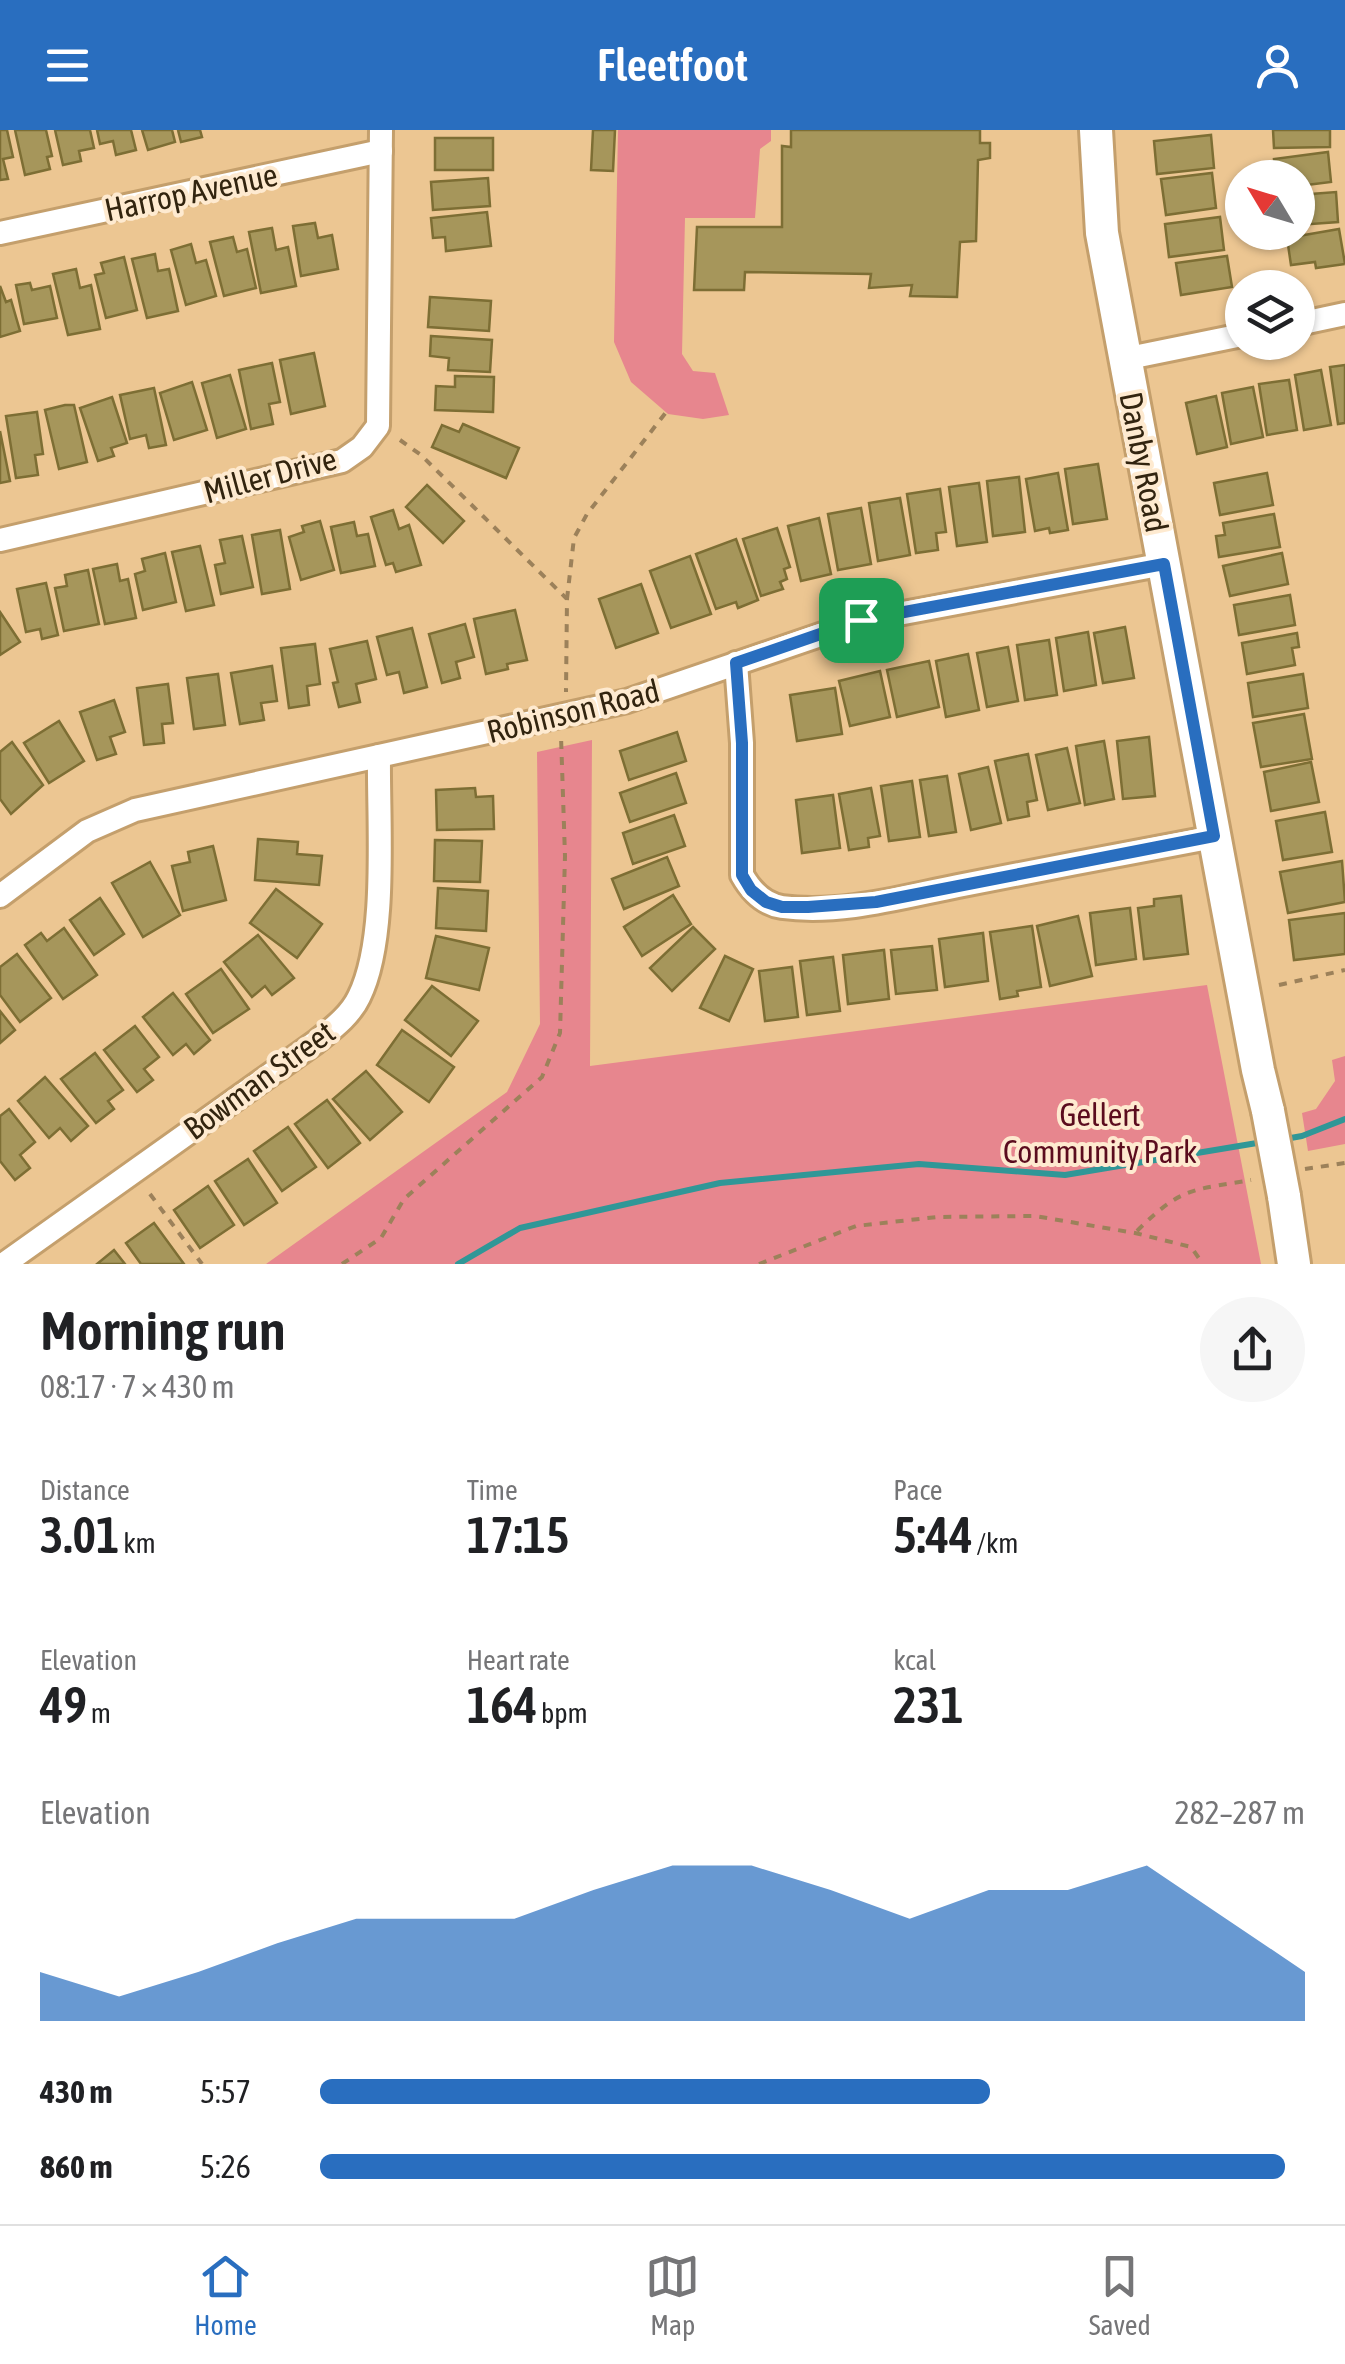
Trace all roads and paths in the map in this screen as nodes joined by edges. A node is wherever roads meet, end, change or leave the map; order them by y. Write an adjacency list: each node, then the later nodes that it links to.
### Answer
1 (1096, 130): 7 (street, Danby Road)
2 (381, 140): 3 (street, Harrop Avenue); 10 (street, Miller Drive)
3 (0, 233)
4 (1345, 314): 5 (street)
5 (1315, 320)
6 (1225, 338): 7 (street)
7 (1124, 358): 11 (street, Danby Road)
8 (667, 410): 12 (path)
9 (400, 440): 12 (path)
10 (0, 540)
11 (1164, 564): 13 (street, Robinson Road); 17 (street, Danby Road)
12 (567, 600): 14 (path)
13 (736, 663): 16 (street, Robinson Road); 17 (street)
14 (566, 697)
15 (561, 734): 28 (path)
16 (379, 756): 18 (street, Robinson Road); 26 (street, Bowman Street)
17 (1214, 836): 31 (street, Danby Road, bridge)
18 (0, 896)
19 (1345, 970): 20 (path)
20 (1279, 985)
21 (1345, 1163): 22 (path)
22 (1305, 1170)
23 (1256, 1179): 25 (path)
24 (150, 1194): 27 (path)
25 (1135, 1233): 29 (path); 30 (path)
26 (4, 1264)
27 (202, 1264)
28 (342, 1264)
29 (759, 1264)
30 (1202, 1264)
31 (1294, 1264)

